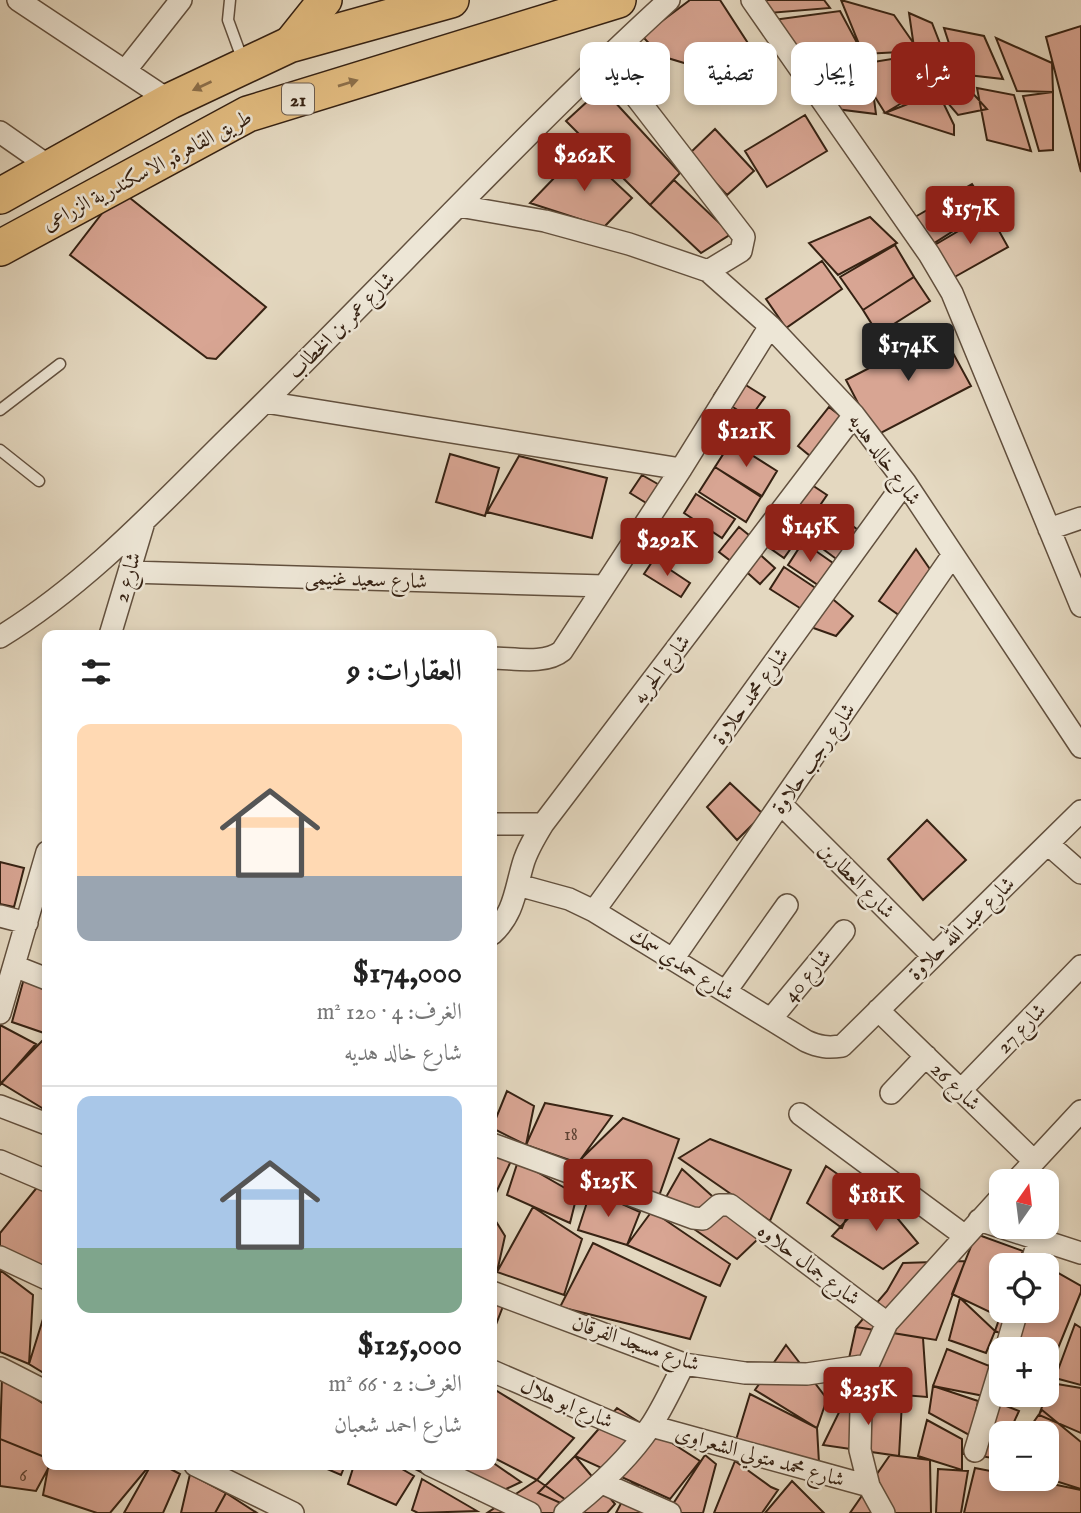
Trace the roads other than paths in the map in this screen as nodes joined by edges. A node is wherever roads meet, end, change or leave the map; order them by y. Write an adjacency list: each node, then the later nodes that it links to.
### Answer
1 (18, 0): 12 (street)
2 (181, 0): 12 (street)
3 (230, 0): 11 (lane)
4 (325, 0): 10 (main road)
5 (451, 0): 10 (highway)
6 (618, 0): 20 (highway, طريق القاهرة, الاسكندرية الزراعى / 21, one-way to 6)
7 (669, 0): 9 (street, شارع عمر بن الخطاب)
8 (752, 0): 33 (street)
9 (623, 42)
10 (289, 45): 11 (highway)
11 (245, 66): 14 (highway, one-way to 14)
12 (125, 71): 14 (street)
13 (580, 84): 19 (street, شارع عمر بن الخطاب)
14 (170, 101): 17 (highway)
15 (642, 105): 21 (street)
16 (0, 132): 17 (street)
17 (50, 167): 18 (highway)
18 (0, 196)
19 (459, 206): 21 (street, شارع خالد هديه); 24 (street, شارع عمر بن الخطاب)
20 (0, 248)
21 (708, 271): 22 (street, شارع خالد هديه)
22 (770, 326): 26 (street, شارع خالد هديه); 28 (street)
23 (60, 364): 25 (lane)
24 (265, 402): 28 (street); 32 (street, شارع عمر بن الخطاب)
25 (0, 410)
26 (854, 415): 30 (street, شارع خالد هديه); 45 (street, شارع الحريه)
27 (0, 450): 29 (lane)
28 (681, 469): 36 (street)
29 (38, 481)
30 (905, 482): 34 (street, شارع خالد هديه); 51 (street, شارع محمد حلاوة)
31 (1081, 518): 33 (street)
32 (144, 520): 35 (street, شارع 2); 39 (street, شارع عمر بن الخطاب)
33 (1049, 528): 37 (street)
34 (952, 556): 41 (street, شارع خالد هديه); 42 (street, شارع رجب حلاوة)
35 (129, 572): 36 (street, شارع سعيد غنيمى); 38 (street, شارع 2)
36 (604, 586): 40 (street)
37 (1080, 603)
38 (112, 630)
39 (0, 637)
40 (497, 658)
41 (1081, 747)
42 (781, 804): 56 (street, شارع العطارين); 57 (street, شارع رجب حلاوة)
43 (1081, 811): 46 (street, شارع عبد الله حلاوة)
44 (497, 824): 45 (street)
45 (543, 824): 49 (street, شارع الحريه)
46 (1048, 844): 47 (street); 56 (street, شارع عبد الله حلاوة)
47 (1081, 873)
48 (42, 884): 53 (street)
49 (518, 885): 51 (street, شارع حمدي سمك); 54 (street, شارع الحريه)
50 (787, 905): 61 (street)
51 (594, 911): 57 (street, شارع حمدي سمك)
52 (0, 916): 53 (street)
53 (27, 923): 58 (street)
54 (497, 930)
55 (844, 931): 64 (street, شارع 40)
56 (933, 956): 62 (street, شارع عبد الله حلاوة)
57 (674, 959): 61 (street, شارع حمدي سمك)
58 (14, 966): 60 (street); 63 (street)
59 (1081, 966): 67 (street, شارع 27)
60 (42, 977)
61 (726, 991): 64 (street, شارع حمدي سمك)
62 (878, 1010): 65 (street, شارع عبد الله حلاوة); 66 (street, شارع 26)
63 (0, 1013)
64 (771, 1019): 65 (street, شارع حمدي سمك)
65 (842, 1046)
66 (926, 1056): 67 (street, شارع 26); 68 (street)
67 (961, 1090): 75 (street, شارع 26)
68 (891, 1093)
69 (0, 1107): 72 (street)
70 (1081, 1111): 75 (street)
71 (800, 1114): 79 (street)
72 (42, 1122)
73 (497, 1146): 86 (street, شارع جمال حلاوه)
74 (0, 1161): 77 (street)
75 (1034, 1161): 76 (street)
76 (1027, 1169)
77 (42, 1179)
78 (989, 1210): 79 (street)
79 (972, 1228): 80 (street); 86 (street)
80 (989, 1231)
81 (1042, 1239): 82 (street)
82 (1081, 1253)
83 (0, 1257): 84 (street)
84 (42, 1277)
85 (497, 1294): 87 (street, شارع مسجد الفرقان)
86 (887, 1323): 88 (street)
87 (684, 1364): 88 (street, شارع مسجد الفرقان); 93 (street)
88 (868, 1365): 98 (street)
89 (0, 1368): 91 (street)
90 (497, 1373): 93 (street, شارع ابو هلال)
91 (42, 1389)
92 (989, 1405): 94 (street)
93 (647, 1431): 97 (street); 98 (street, شارع محمد متولي الشعراوى)
94 (975, 1451)
95 (205, 1470): 99 (street)
96 (440, 1470): 100 (street)
97 (602, 1483): 101 (street); 102 (street)
98 (869, 1486): 103 (street)
99 (293, 1513)
100 (530, 1513)
101 (565, 1513)
102 (670, 1513)
103 (884, 1513)

